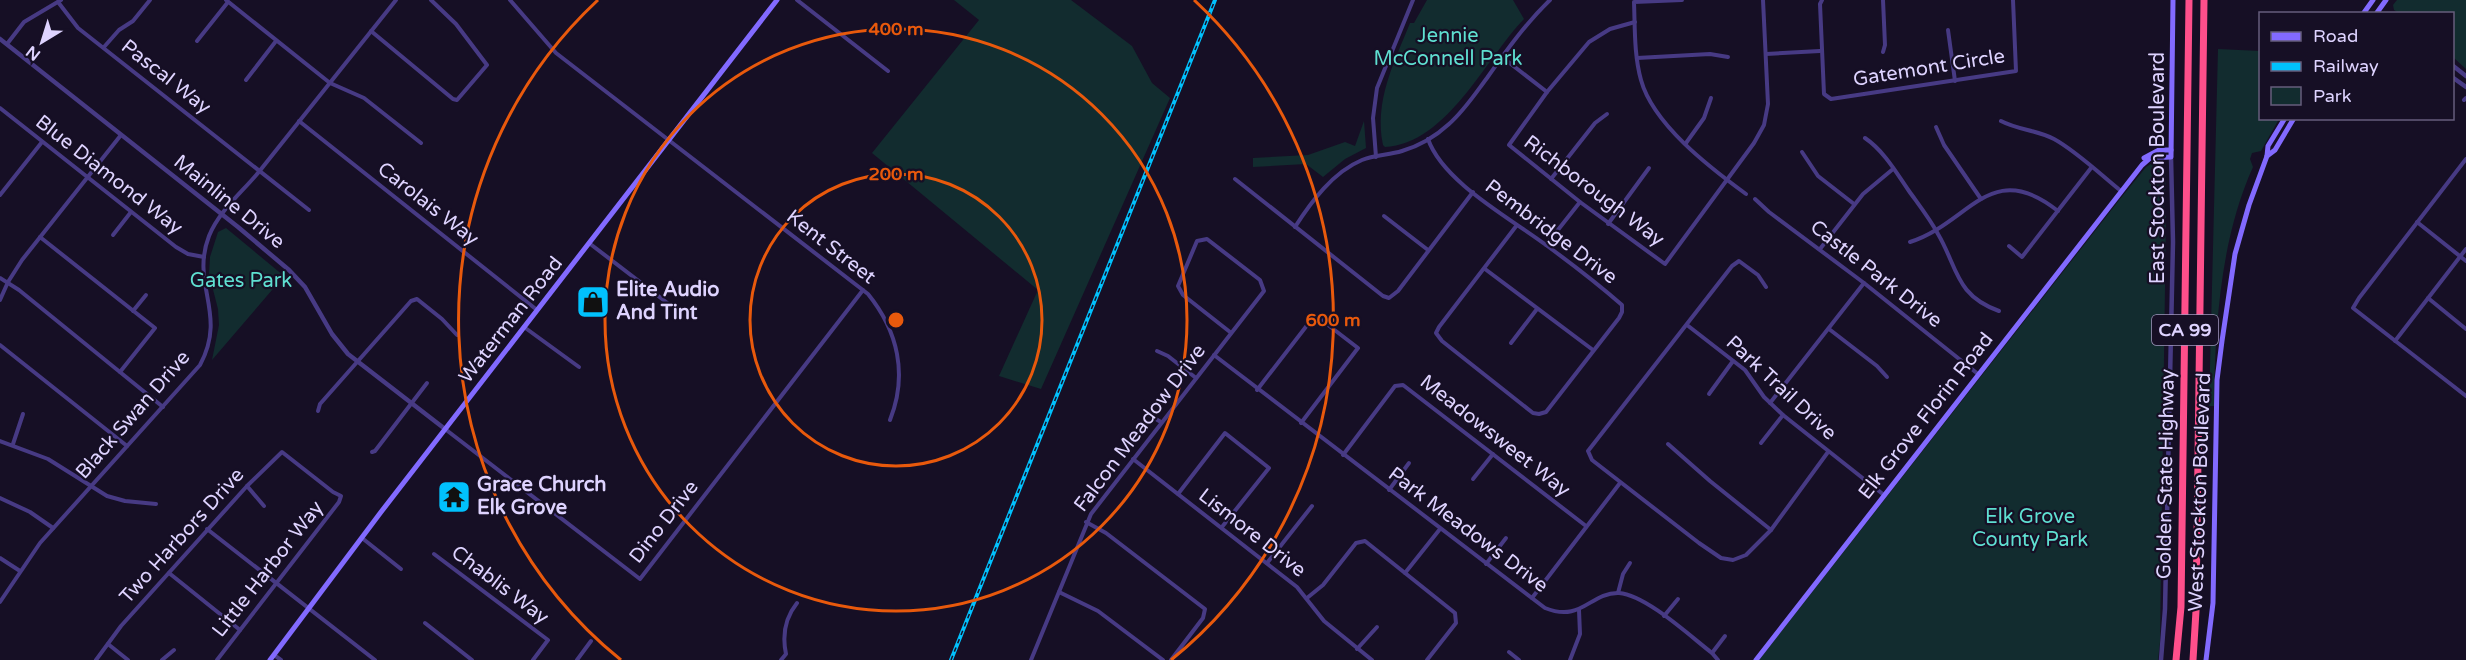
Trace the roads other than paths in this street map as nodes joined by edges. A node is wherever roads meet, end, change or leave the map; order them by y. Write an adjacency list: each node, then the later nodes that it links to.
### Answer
1 (150, 0): 28 (street)
2 (396, 0): 23 (street, Black Swan Drive)
3 (431, 0): 23 (street)
4 (510, 0): 55 (street, Kent Street)
5 (777, 0): 55 (main road, Waterman Road)
6 (797, 0): 36 (street)
7 (1413, 0): 62 (street)
8 (1550, 0): 32 (street)
9 (1682, 0): 21 (street)
10 (1763, 0): 31 (street)
11 (1822, 0): 29 (street, Gatemont Circle)
12 (1883, 0): 30 (street)
13 (2013, 0): 40 (street, Gatemont Circle)
14 (2173, 0): 59 (main road, East Stockton Boulevard)
15 (2188, 0): 234 (highway, Golden State Highway / CA 99)
16 (2204, 0): 235 (highway, Golden State Highway / CA 99)
17 (2386, 0): 20 (main road)
18 (59, 1): 27 (street); 28 (street, Pascal Way)
19 (227, 1): 25 (street); 26 (street)
20 (2378, 11)
21 (1635, 22): 34 (street); 43 (street, Richborough Way)
22 (1948, 30): 40 (street)
23 (371, 31): 41 (street, Black Swan Drive)
24 (0, 39): 27 (street, Mainline Drive)
25 (197, 41)
26 (276, 41): 39 (street); 41 (street)
27 (7, 44): 52 (street, Mainline Drive)
28 (104, 46): 68 (street, Pascal Way)
29 (1820, 51): 31 (street); 40 (street, Gatemont Circle)
30 (1882, 52)
31 (1766, 54): 72 (street)
32 (1502, 57): 43 (street); 54 (street)
33 (1728, 57): 34 (street)
34 (1637, 58): 58 (street)
35 (2454, 67): 37 (street)
36 (888, 71)
37 (2466, 76)
38 (2454, 78): 42 (street)
39 (246, 80)
40 (1955, 81)
41 (330, 82): 48 (street, Black Swan Drive); 57 (street)
42 (2466, 87)
43 (1547, 92): 71 (street, Richborough Way)
44 (1711, 98): 58 (street)
45 (0, 108): 56 (street, Blue Diamond Way)
46 (1607, 114): 71 (street)
47 (2284, 120): 61 (main road, West Stockton Boulevard)
48 (299, 121): 68 (street, Black Swan Drive); 114 (street, Carolais Way)
49 (2001, 121): 66 (street)
50 (2291, 121): 61 (main road)
51 (1936, 126): 77 (street)
52 (121, 135): 69 (street); 84 (street, Mainline Drive)
53 (1865, 138): 67 (street)
54 (1428, 140): 62 (street); 74 (street, Pembridge Drive)
55 (668, 141): 94 (main road, Waterman Road); 108 (street, Kent Street)
56 (42, 142): 69 (street, Blue Diamond Way); 76 (street)
57 (421, 143)
58 (1686, 143): 72 (street)
59 (2171, 150): 63 (main road, East Stockton Boulevard); 73 (main road, Elk Grove Florin Road)
60 (1802, 152): 80 (street)
61 (2267, 156): 236 (main road, West Stockton Boulevard)
62 (1376, 157): 89 (street)
63 (2171, 157): 73 (main road, Elk Grove Florin Road); 233 (street, East Stockton Boulevard)
64 (2466, 159): 86 (street)
65 (1649, 168): 87 (street)
66 (2091, 168): 73 (street); 82 (street)
67 (1893, 169): 80 (street); 90 (street)
68 (261, 170): 81 (street, Pascal Way); 84 (street, Black Swan Drive)
69 (87, 177): 83 (street, Blue Diamond Way); 92 (street)
70 (1235, 179): 89 (street)
71 (1551, 179): 79 (street, Richborough Way)
72 (1725, 179): 75 (street); 87 (street, Richborough Way)
73 (2121, 190): 133 (main road, Elk Grove Florin Road)
74 (1473, 192): 88 (street, Pembridge Drive); 99 (street)
75 (1746, 194)
76 (0, 195)
77 (1981, 198): 82 (street); 90 (street)
78 (1755, 199): 97 (street, Castle Park Drive)
79 (1580, 202): 87 (street, Richborough Way); 95 (street)
80 (1854, 204): 97 (street)
81 (309, 210)
82 (2058, 211): 96 (street)
83 (131, 212): 91 (street); 101 (street, Blue Diamond Way)
84 (222, 214): 101 (street, Black Swan Drive); 129 (street, Mainline Drive)
85 (1384, 216): 99 (street)
86 (2417, 222): 100 (street); 123 (street)
87 (1608, 224)
88 (1517, 225): 95 (street, Pembridge Drive); 103 (street)
89 (1295, 227): 99 (street)
90 (1936, 230): 93 (street); 116 (street)
91 (113, 235)
92 (40, 237): 105 (street); 115 (street)
93 (1910, 242)
94 (589, 243): 112 (street); 114 (main road, Waterman Road)
95 (1546, 245): 126 (street, Pembridge Drive)
96 (2009, 246)
97 (1820, 249): 106 (street, Castle Park Drive)
98 (2466, 249): 100 (street)
99 (1428, 250)
100 (2460, 256): 102 (street); 110 (street)
101 (204, 257): 142 (street, Black Swan Drive)
102 (2466, 261)
103 (1485, 269): 113 (street); 126 (street)
104 (0, 278): 105 (street)
105 (8, 282): 111 (street); 132 (street)
106 (1864, 283): 120 (street); 133 (street, Castle Park Drive)
107 (1766, 287): 117 (street)
108 (863, 290): 147 (street, Kent Street); 150 (street, Dino Drive)
109 (146, 295): 115 (street)
110 (2428, 298): 119 (street); 123 (street)
111 (0, 300)
112 (670, 304)
113 (1537, 309): 124 (street); 126 (street)
114 (537, 310): 118 (main road, Waterman Road)
115 (133, 311): 132 (street)
116 (1999, 311)
117 (1687, 325): 130 (street, Park Trail Drive); 163 (street)
118 (524, 327): 131 (street); 150 (main road, Waterman Road)
119 (2466, 328)
120 (1829, 329): 134 (street); 141 (street)
121 (1230, 332): 121 (street, Falcon Meadow Drive); 128 (street, Falcon Meadow Drive)
122 (457, 334): 129 (street)
123 (2395, 341): 139 (street)
124 (1511, 343)
125 (0, 345): 155 (street)
126 (1593, 350)
127 (1157, 351): 135 (street)
128 (1214, 355): 135 (street, Falcon Meadow Drive); 137 (street, Park Meadows Drive)
129 (357, 361): 140 (street, Mainline Drive); 143 (street)
130 (1733, 361): 138 (street); 141 (street, Park Trail Drive)
131 (579, 367)
132 (120, 372): 142 (street)
133 (1978, 374): 168 (main road, Elk Grove Florin Road)
134 (1887, 377)
135 (1196, 378): 148 (street, Falcon Meadow Drive)
136 (427, 383): 140 (street)
137 (1257, 390): 149 (street, Park Meadows Drive); 149 (street)
138 (1709, 394)
139 (2466, 396)
140 (412, 403): 150 (street, Mainline Drive); 156 (street)
141 (1770, 403): 146 (street, Park Trail Drive)
142 (163, 406): 155 (street, Black Swan Drive)
143 (318, 411)
144 (23, 414): 153 (street)
145 (1147, 414): 148 (street)
146 (1783, 415): 152 (street); 157 (street, Park Trail Drive)
147 (890, 420)
148 (1161, 422): 160 (street, Falcon Meadow Drive)
149 (1301, 423): 159 (street, Park Meadows Drive)
150 (446, 429): 181 (main road, Waterman Road)
151 (0, 441): 153 (street)
152 (1761, 443)
153 (13, 444): 165 (street)
154 (1668, 444): 180 (street)
155 (128, 446): 165 (street, Black Swan Drive)
156 (372, 452)
157 (1828, 452): 168 (street, Park Trail Drive); 180 (street)
158 (1492, 454): 159 (street, Meadowsweet Way); 162 (street); 175 (street, Meadowsweet Way)
159 (1343, 455): 166 (street, Park Meadows Drive)
160 (1133, 459): 167 (street, Lismore Drive); 174 (street, Falcon Meadow Drive)
161 (1409, 463): 166 (street)
162 (1473, 479)
163 (1620, 483): 175 (street); 180 (street)
164 (247, 486): 169 (street, Two Harbors Drive); 172 (street); 178 (street, Two Harbors Drive)
165 (90, 487): 171 (street); 177 (street, Black Swan Drive)
166 (1389, 490): 179 (street, Park Meadows Drive)
167 (1178, 494): 176 (street, Lismore Drive); 176 (street)
168 (1884, 495): 232 (main road, Elk Grove Florin Road)
169 (341, 496): 192 (street, Little Harbor Way)
170 (0, 498): 177 (street)
171 (156, 504)
172 (264, 506)
173 (1312, 506): 185 (street)
174 (1086, 522): 193 (street, Falcon Meadow Drive); 226 (street)
175 (1586, 525): 196 (street)
176 (1222, 527): 185 (street, Lismore Drive)
177 (53, 528): 189 (street, Black Swan Drive)
178 (207, 529): 190 (street, Two Harbors Drive); 192 (street)
179 (1440, 529): 187 (street, Park Meadows Drive); 191 (street)
180 (1771, 530)
181 (362, 538): 188 (street); 200 (main road, Waterman Road)
182 (1506, 538): 187 (street)
183 (434, 554): 221 (street, Chablis Way)
184 (0, 558): 189 (street)
185 (1267, 563): 195 (street, Lismore Drive)
186 (1630, 563): 194 (street)
187 (1486, 564): 196 (street, Park Meadows Drive)
188 (401, 569)
189 (20, 571): 198 (street, Black Swan Drive)
190 (169, 573): 205 (street); 208 (street, Two Harbors Drive)
191 (1405, 573): 195 (street); 228 (street)
192 (277, 584): 200 (street); 205 (street, Little Harbor Way)
193 (1059, 592): 224 (street, Falcon Meadow Drive); 225 (street)
194 (1618, 593): 201 (street); 202 (street)
195 (1307, 598): 209 (street, Lismore Drive)
196 (1532, 598): 201 (street, Park Meadows Drive)
197 (1678, 599): 202 (street)
198 (0, 602)
199 (796, 603): 223 (street)
200 (309, 609): 213 (main road, Waterman Road); 219 (street)
201 (1579, 610): 230 (street)
202 (1664, 616): 212 (street)
203 (425, 623): 220 (street)
204 (1377, 627): 209 (street)
205 (240, 630): 217 (street, Little Harbor Way)
206 (1725, 636): 212 (street)
207 (591, 641): 222 (street)
208 (108, 644): 214 (street, Two Harbors Drive); 215 (street)
209 (1357, 649): 227 (street, Lismore Drive)
210 (174, 650): 216 (street)
211 (1509, 652): 229 (street)
212 (1712, 653): 231 (street)
213 (272, 657): 218 (street)
214 (96, 660)
215 (128, 660)
216 (162, 660)
217 (217, 660)
218 (281, 660)
219 (375, 660)
220 (472, 660)
221 (533, 660)
222 (577, 660)
223 (781, 660)
224 (1031, 660)
225 (1163, 660)
226 (1171, 660)
227 (1372, 660)
228 (1427, 660)
229 (1519, 660)
230 (1570, 660)
231 (1718, 660)
232 (1756, 660)
233 (2161, 660)
234 (2176, 660)
235 (2193, 660)
236 (2206, 660)

